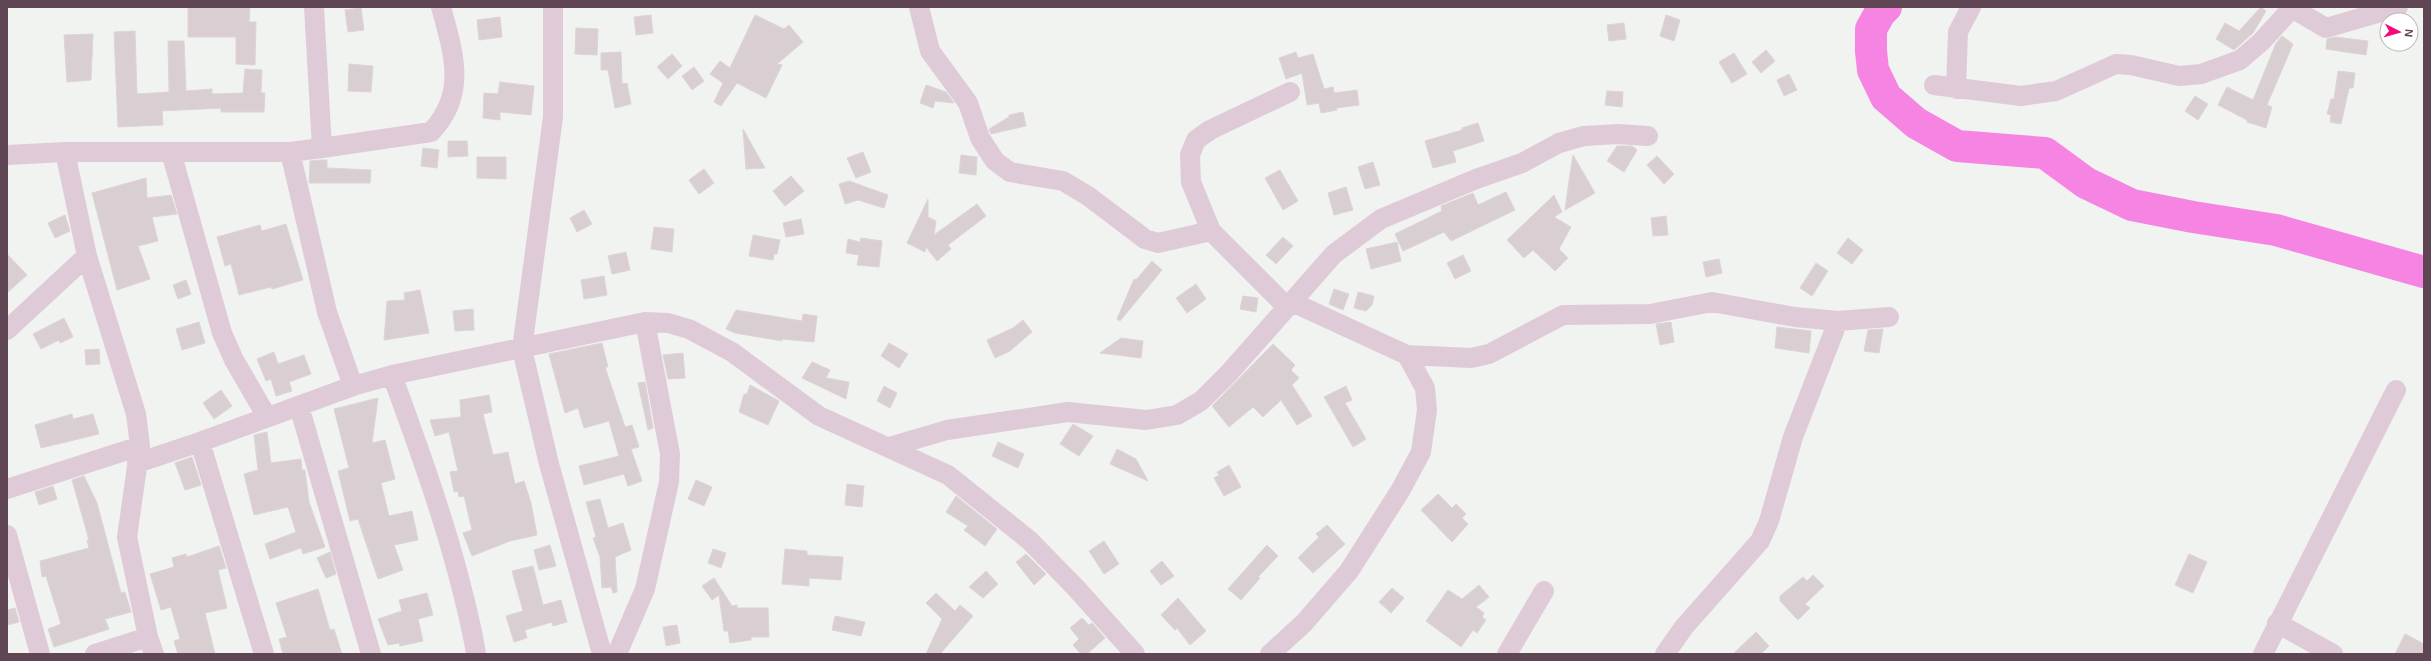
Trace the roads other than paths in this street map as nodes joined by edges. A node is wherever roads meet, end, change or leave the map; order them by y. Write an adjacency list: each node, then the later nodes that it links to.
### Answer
1 (314, 7): 12 (street)
2 (441, 7): 12 (street)
3 (553, 7): 24 (street)
4 (919, 7): 17 (street)
5 (1971, 7): 9 (street)
6 (2398, 7): 7 (street)
7 (2291, 8): 9 (street)
8 (1934, 85): 9 (street)
9 (1956, 89)
10 (1290, 92): 17 (street)
11 (1648, 136): 19 (street)
12 (322, 148): 15 (street)
13 (65, 152): 14 (street); 16 (street); 18 (street)
14 (171, 152): 15 (street); 30 (street)
15 (290, 152): 27 (street)
16 (7, 155)
17 (1211, 230): 19 (street)
18 (87, 256): 23 (street); 33 (street)
19 (1290, 304): 25 (street); 32 (street)
20 (1889, 317): 21 (street)
21 (1838, 321): 25 (street); 49 (street)
22 (645, 322): 24 (street); 32 (street); 45 (street)
23 (7, 330)
24 (522, 349): 26 (street); 44 (street)
25 (1407, 355): 47 (street)
26 (392, 375): 27 (street); 43 (street)
27 (353, 386): 29 (street)
28 (2396, 390): 37 (street)
29 (298, 406): 30 (street); 42 (street)
30 (267, 417): 31 (street)
31 (200, 442): 33 (street); 41 (street)
32 (889, 447): 46 (street)
33 (138, 454): 34 (street); 38 (street)
34 (7, 489)
35 (7, 535): 39 (street)
36 (1544, 590): 48 (street)
37 (2277, 623): 50 (street); 51 (street)
38 (151, 645): 40 (street)
39 (40, 654)
40 (95, 654)
41 (264, 654)
42 (371, 654)
43 (476, 654)
44 (602, 654)
45 (617, 654)
46 (1135, 654)
47 (1270, 654)
48 (1507, 654)
49 (1665, 654)
50 (2263, 654)
51 (2333, 654)

